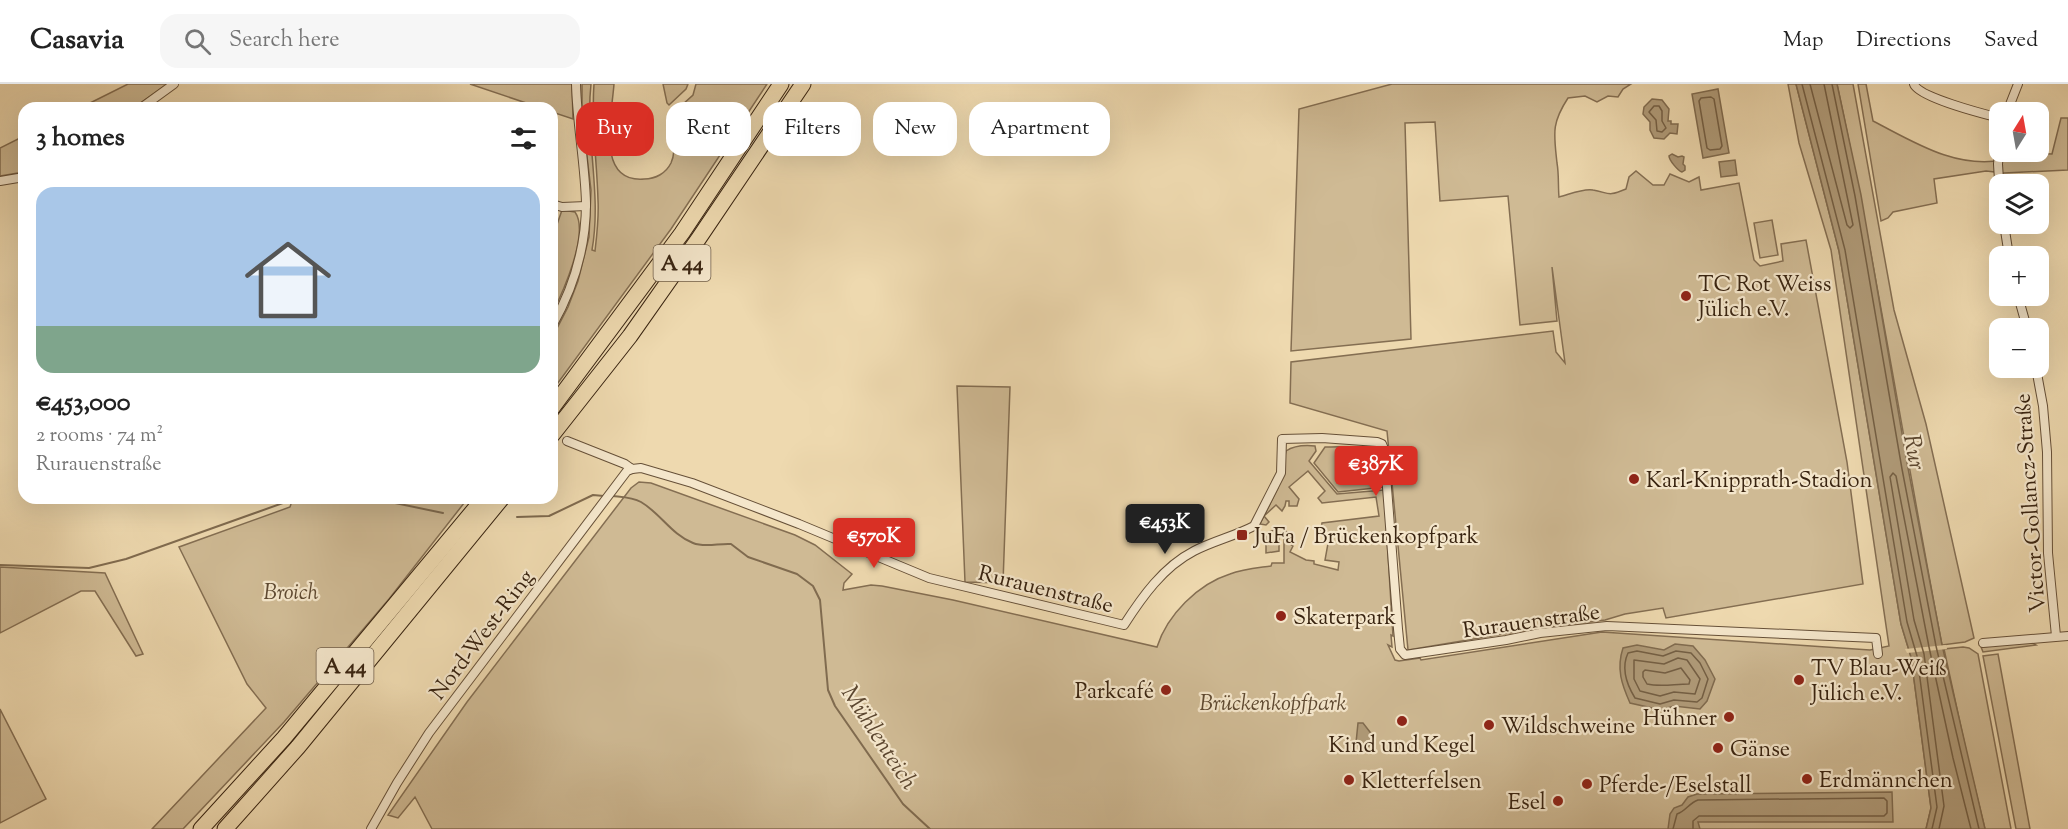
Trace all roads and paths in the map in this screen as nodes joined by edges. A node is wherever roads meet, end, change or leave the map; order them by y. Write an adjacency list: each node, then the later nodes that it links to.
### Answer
1 (174, 84): 7 (street)
2 (576, 84): 13 (street)
3 (781, 84): 16 (highway, A 44)
4 (802, 84): 17 (highway, A 44)
5 (1914, 84): 9 (street)
6 (2018, 84): 8 (street)
7 (149, 102)
8 (2011, 102)
9 (1989, 115)
10 (18, 178): 11 (street)
11 (0, 181)
12 (558, 206): 13 (street)
13 (586, 206): 14 (street)
14 (558, 313)
15 (2038, 378): 22 (street, Victor-Gollancz-Straße)
16 (558, 400)
17 (558, 427)
18 (567, 441): 19 (street, Rurauenstraße)
19 (632, 469): 25 (street, Rurauenstraße); 28 (street, Nord-West-Ring)
20 (479, 504): 26 (highway, A 44)
21 (497, 504): 27 (highway, A 44)
22 (2056, 636): 23 (street); 24 (street)
23 (2068, 636)
24 (1983, 643)
25 (1878, 654)
26 (201, 829)
27 (225, 829)
28 (371, 829)

